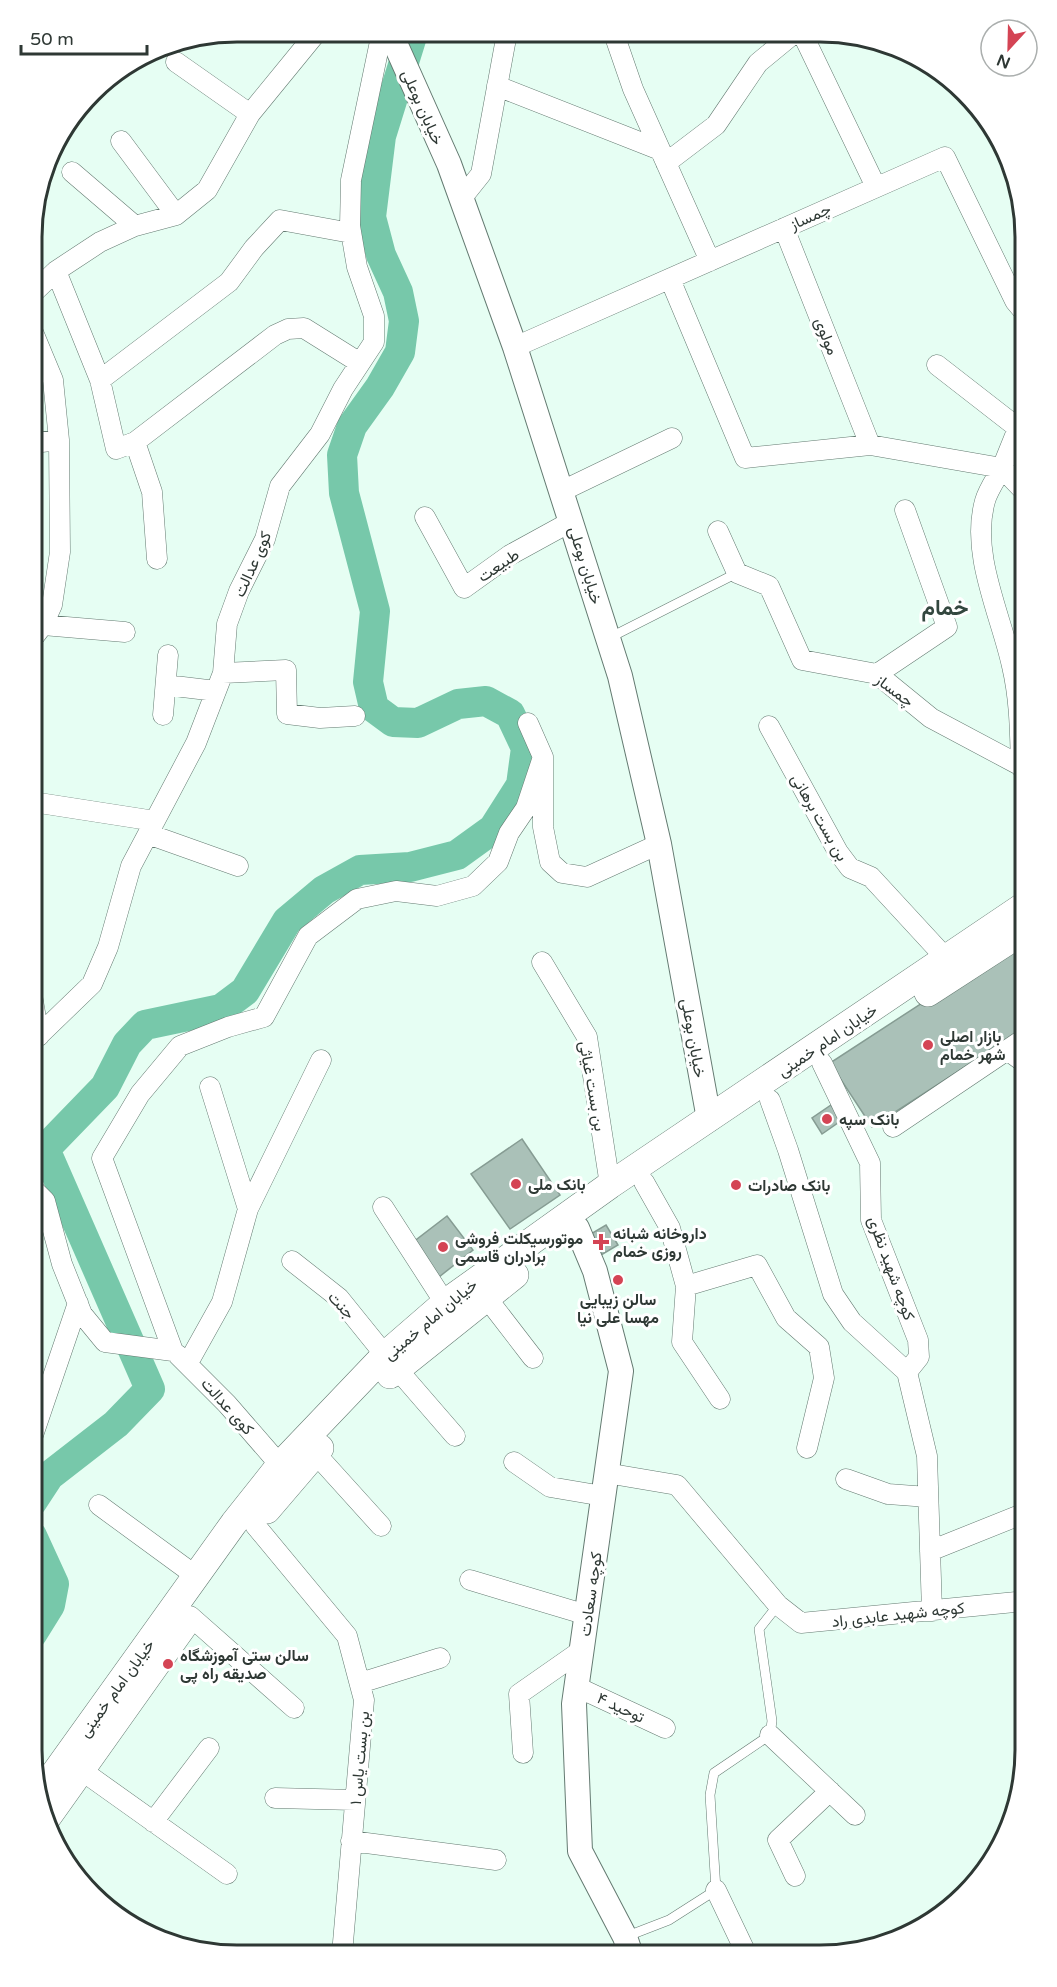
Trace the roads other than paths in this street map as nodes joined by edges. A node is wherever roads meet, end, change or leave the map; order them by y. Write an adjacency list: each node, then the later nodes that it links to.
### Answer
1 (304, 42): 10 (street)
2 (380, 42): 19 (street, کوی عدالت)
3 (394, 42): 15 (street, خیابان بوعلی)
4 (505, 42): 9 (street)
5 (617, 42): 12 (street)
6 (784, 42): 12 (street)
7 (805, 42): 14 (street)
8 (176, 62): 10 (street)
9 (497, 86): 12 (street); 15 (street)
10 (250, 114): 16 (street)
11 (121, 141): 16 (street)
12 (663, 156): 20 (street)
13 (72, 172): 17 (street)
14 (876, 187): 18 (street, چمساز); 24 (street, چمساز)
15 (461, 199): 25 (street, خیابان بوعلی)
16 (176, 215): 17 (street)
17 (135, 226): 21 (street)
18 (784, 228): 20 (street, چمساز); 36 (street, مولوی)
19 (351, 233): 27 (street, کوی عدالت); 29 (street)
20 (710, 261): 22 (street, چمساز)
21 (56, 271): 23 (street); 29 (street)
22 (670, 279): 25 (street, چمساز); 36 (street)
23 (42, 284)
24 (1015, 301)
25 (515, 347): 39 (street, خیابان بوعلی)
26 (42, 354): 33 (street)
27 (360, 363): 34 (street); 52 (street, کوی عدالت)
28 (936, 365): 30 (street)
29 (100, 380): 34 (street)
30 (1015, 415)
31 (1015, 436): 37 (street)
32 (672, 438): 39 (street)
33 (60, 440): 35 (street); 46 (street)
34 (135, 442): 44 (street)
35 (42, 443)
36 (870, 445): 37 (street)
37 (1002, 468): 38 (street); 54 (street)
38 (1015, 482)
39 (562, 491): 42 (street, خیابان بوعلی)
40 (904, 510): 51 (street)
41 (425, 518): 42 (street, طبيعت)
42 (572, 521): 49 (street, خیابان بوعلی)
43 (718, 531): 45 (street)
44 (157, 559)
45 (737, 573): 49 (lane); 51 (street, چمساز)
46 (42, 624)
47 (42, 632): 48 (street)
48 (125, 632)
49 (609, 638): 63 (street, خیابان بوعلی)
50 (168, 655): 53 (street)
51 (877, 674): 60 (street, چمساز)
52 (220, 682): 53 (street); 56 (street); 62 (street, کوی عدالت)
53 (165, 685): 55 (street)
54 (1015, 685)
55 (163, 715)
56 (355, 716)
57 (528, 723): 59 (street)
58 (770, 726): 68 (street, بن بست برهانی)
59 (543, 757): 63 (street); 90 (street)
60 (1015, 763)
61 (42, 804): 62 (street)
62 (152, 828): 64 (street); 69 (street, کوی عدالت)
63 (658, 844): 77 (street, خیابان بوعلی)
64 (238, 866)
65 (1015, 913): 68 (main road, خیابان امام خمینی)
66 (1015, 935): 68 (main road, خیابان امام خمینی)
67 (542, 962): 80 (street, بن بست غیاثی)
68 (953, 966): 74 (main road, خیابان امام خمینی); 77 (main road, خیابان امام خمینی)
69 (42, 1033)
70 (1015, 1045): 71 (street)
71 (1007, 1050): 72 (street); 78 (street)
72 (1015, 1056)
73 (321, 1060): 83 (street)
74 (822, 1063): 76 (main road, خیابان امام خمینی); 93 (street, کوچه شهید نظری)
75 (210, 1087): 83 (street)
76 (770, 1100): 79 (main road, خیابان امام خمینی); 93 (street)
77 (709, 1119): 80 (main road, خیابان امام خمینی)
78 (893, 1127)
79 (644, 1182): 84 (main road, خیابان امام خمینی); 86 (street)
80 (610, 1185): 89 (main road, خیابان امام خمینی)
81 (42, 1199): 88 (street)
82 (383, 1207): 89 (street)
83 (248, 1209): 90 (street)
84 (577, 1228): 87 (main road, خیابان امام خمینی); 102 (street, کوچه سعادت)
85 (292, 1261): 92 (street, جنت)
86 (686, 1286): 94 (street); 97 (street)
87 (486, 1297): 91 (street); 92 (main road, خیابان امام خمینی)
88 (78, 1303): 90 (street); 95 (street)
89 (445, 1303): 92 (main road, خیابان امام خمینی)
90 (180, 1357): 100 (street, کوی عدالت)
91 (533, 1358)
92 (391, 1362): 96 (street, جنت); 98 (main road, خیابان امام خمینی); 100 (main road, خیابان امام خمینی)
93 (907, 1372): 103 (street)
94 (720, 1399)
95 (42, 1405)
96 (454, 1436)
97 (807, 1448)
98 (315, 1453): 106 (main road, خیابان امام خمینی); 107 (street)
99 (514, 1462): 102 (street, کوچه شهید عابدی راد)
100 (280, 1465): 109 (main road, خیابان امام خمینی)
101 (846, 1479): 103 (street)
102 (605, 1485): 112 (street, کوچه شهید عابدی راد); 114 (street, کوچه سعادت)
103 (928, 1497): 108 (street)
104 (99, 1505): 109 (street)
105 (1015, 1517): 108 (street)
106 (255, 1525): 115 (main road, خیابان امام خمینی); 118 (street, بن بست یاس ۱)
107 (381, 1526)
108 (930, 1551): 113 (street)
109 (196, 1576): 126 (main road, خیابان امام خمینی)
110 (470, 1580): 114 (street)
111 (1015, 1602): 113 (street, کوچه شهید عابدی راد)
112 (778, 1605): 113 (street, کوچه شهید عابدی راد); 122 (lane)
113 (932, 1611)
114 (587, 1615): 116 (street, کوچه سعادت)
115 (190, 1616): 120 (street); 125 (main road, خیابان امام خمینی)
116 (582, 1650): 119 (street, کوچه سعادت); 124 (street)
117 (440, 1658): 118 (street)
118 (360, 1683): 129 (street, بن بست یاس ۱)
119 (577, 1687): 121 (street, توحید ۴); 139 (street, کوچه سعادت)
120 (294, 1708)
121 (665, 1728)
122 (770, 1735): 127 (street); 137 (lane)
123 (209, 1748): 132 (street)
124 (523, 1753)
125 (81, 1770): 130 (main road, خیابان امام خمینی); 132 (street)
126 (46, 1786)
127 (830, 1791): 131 (street); 136 (street)
128 (275, 1798): 129 (street)
129 (355, 1800): 133 (street, بن بست یاس ۱)
130 (52, 1812)
131 (855, 1815)
132 (153, 1822): 135 (street)
133 (351, 1841): 134 (street); 138 (street, بن بست یاس ۱)
134 (496, 1860)
135 (226, 1874)
136 (795, 1876)
137 (716, 1890): 140 (lane); 141 (street)
138 (343, 1945)
139 (627, 1945)
140 (630, 1945)
141 (742, 1945)

